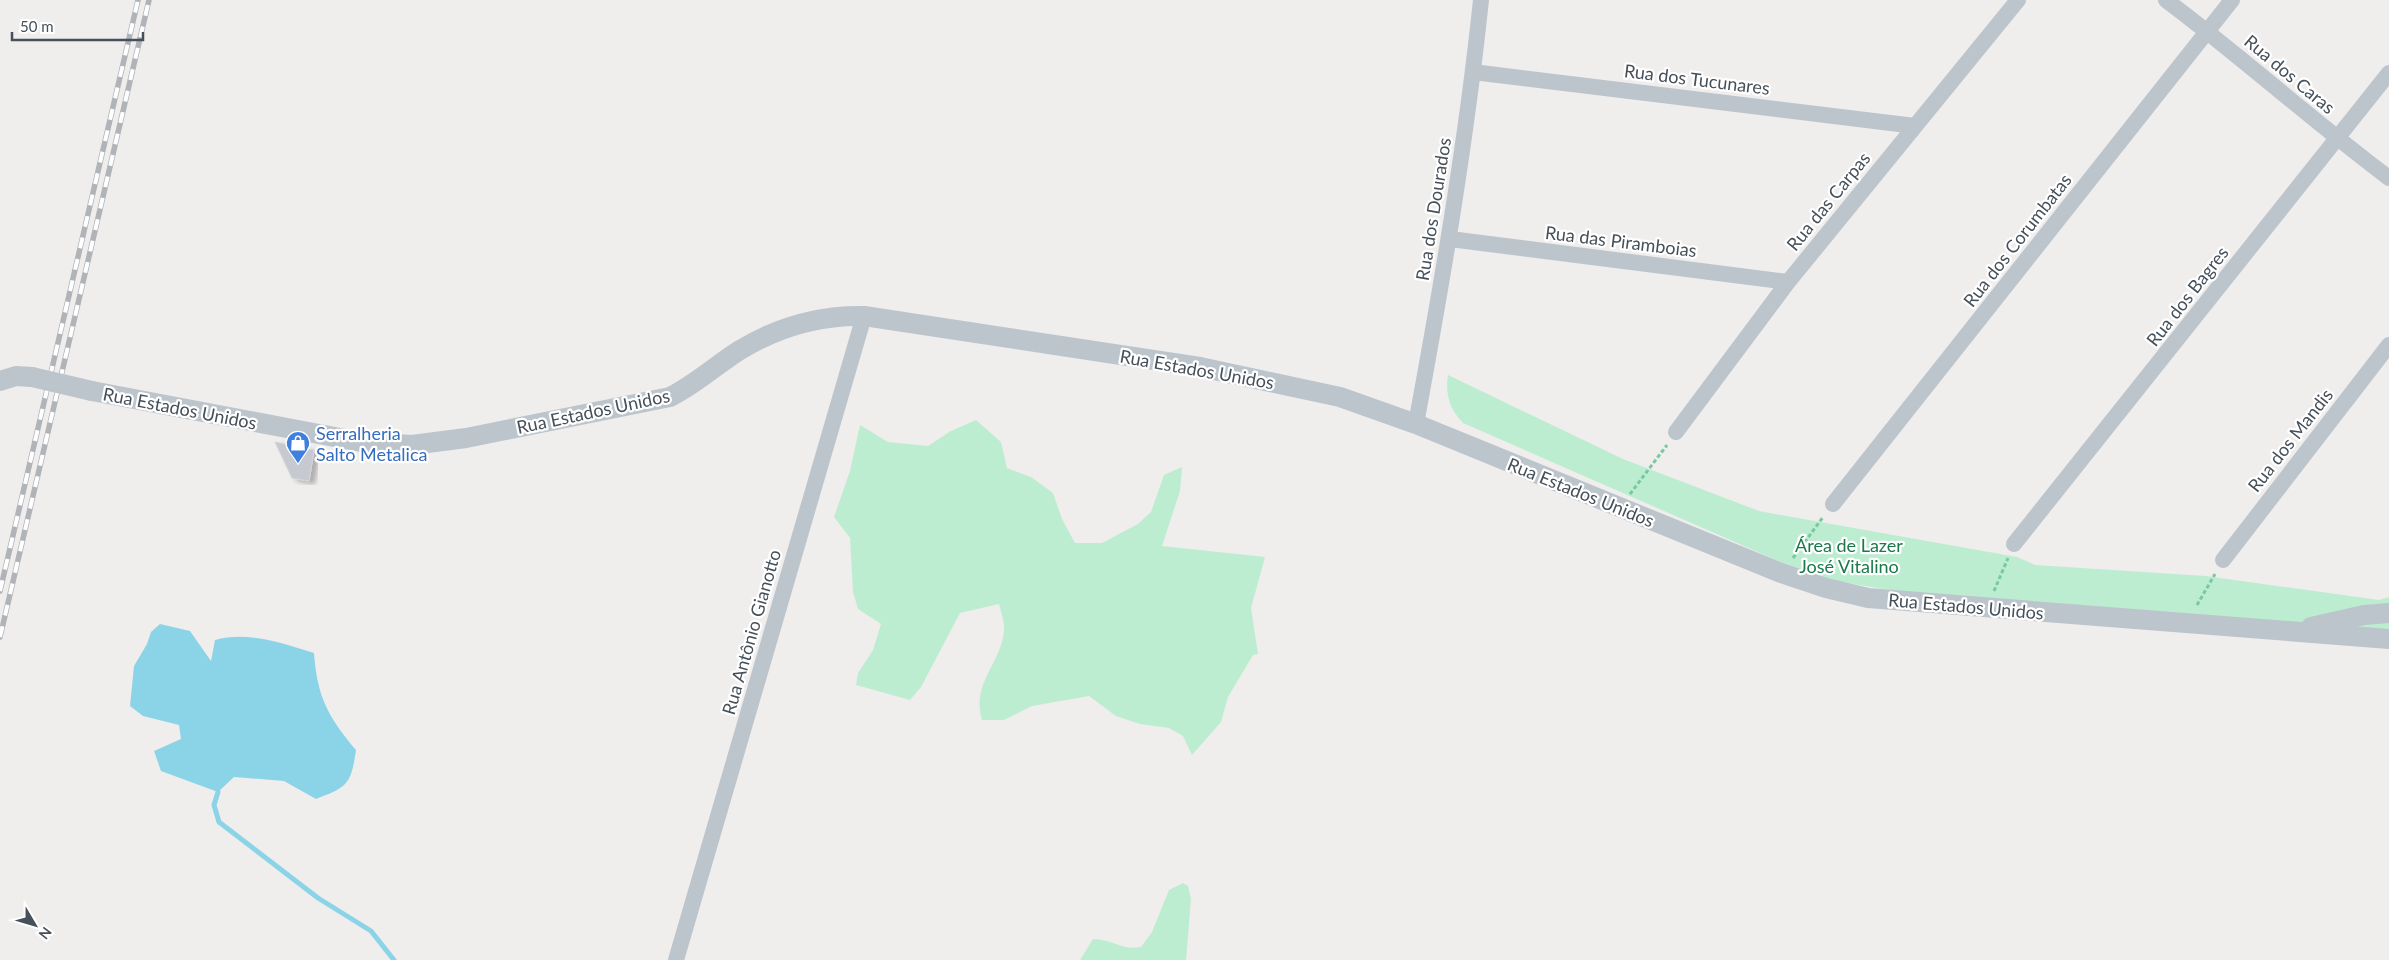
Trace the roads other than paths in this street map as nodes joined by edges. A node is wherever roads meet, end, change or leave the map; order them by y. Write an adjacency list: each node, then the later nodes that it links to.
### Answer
1 (1481, 0): 6 (street, Rua dos Dourados)
2 (2018, 0): 8 (street, Rua das Carpas)
3 (2166, 0): 5 (street, Rua dos Caras)
4 (2232, 0): 5 (street, Rua dos Corumbatas)
5 (2208, 31): 9 (street, Rua dos Caras); 18 (street, Rua dos Corumbatas)
6 (1474, 72): 8 (street, Rua dos Tucunares); 11 (street, Rua dos Dourados)
7 (2389, 73): 9 (street, Rua dos Bagres)
8 (1915, 126): 12 (street, Rua das Carpas)
9 (2337, 139): 10 (street, Rua dos Caras); 19 (street, Rua dos Bagres)
10 (2389, 178)
11 (1450, 239): 12 (street, Rua das Piramboias); 16 (street, Rua dos Dourados)
12 (1788, 282): 17 (street, Rua das Carpas)
13 (864, 316): 15 (street, Rua Estados Unidos, bridge); 16 (street, Rua Estados Unidos); 24 (street, Rua Antônio Gianotto)
14 (2389, 345): 20 (street, Rua dos Mandis)
15 (0, 381)
16 (1416, 424): 22 (street, Rua Estados Unidos)
17 (1676, 432)
18 (1833, 504)
19 (2014, 544)
20 (2223, 560)
21 (2389, 613): 22 (street)
22 (2292, 631): 23 (street, Rua Estados Unidos)
23 (2389, 639)
24 (676, 960)

